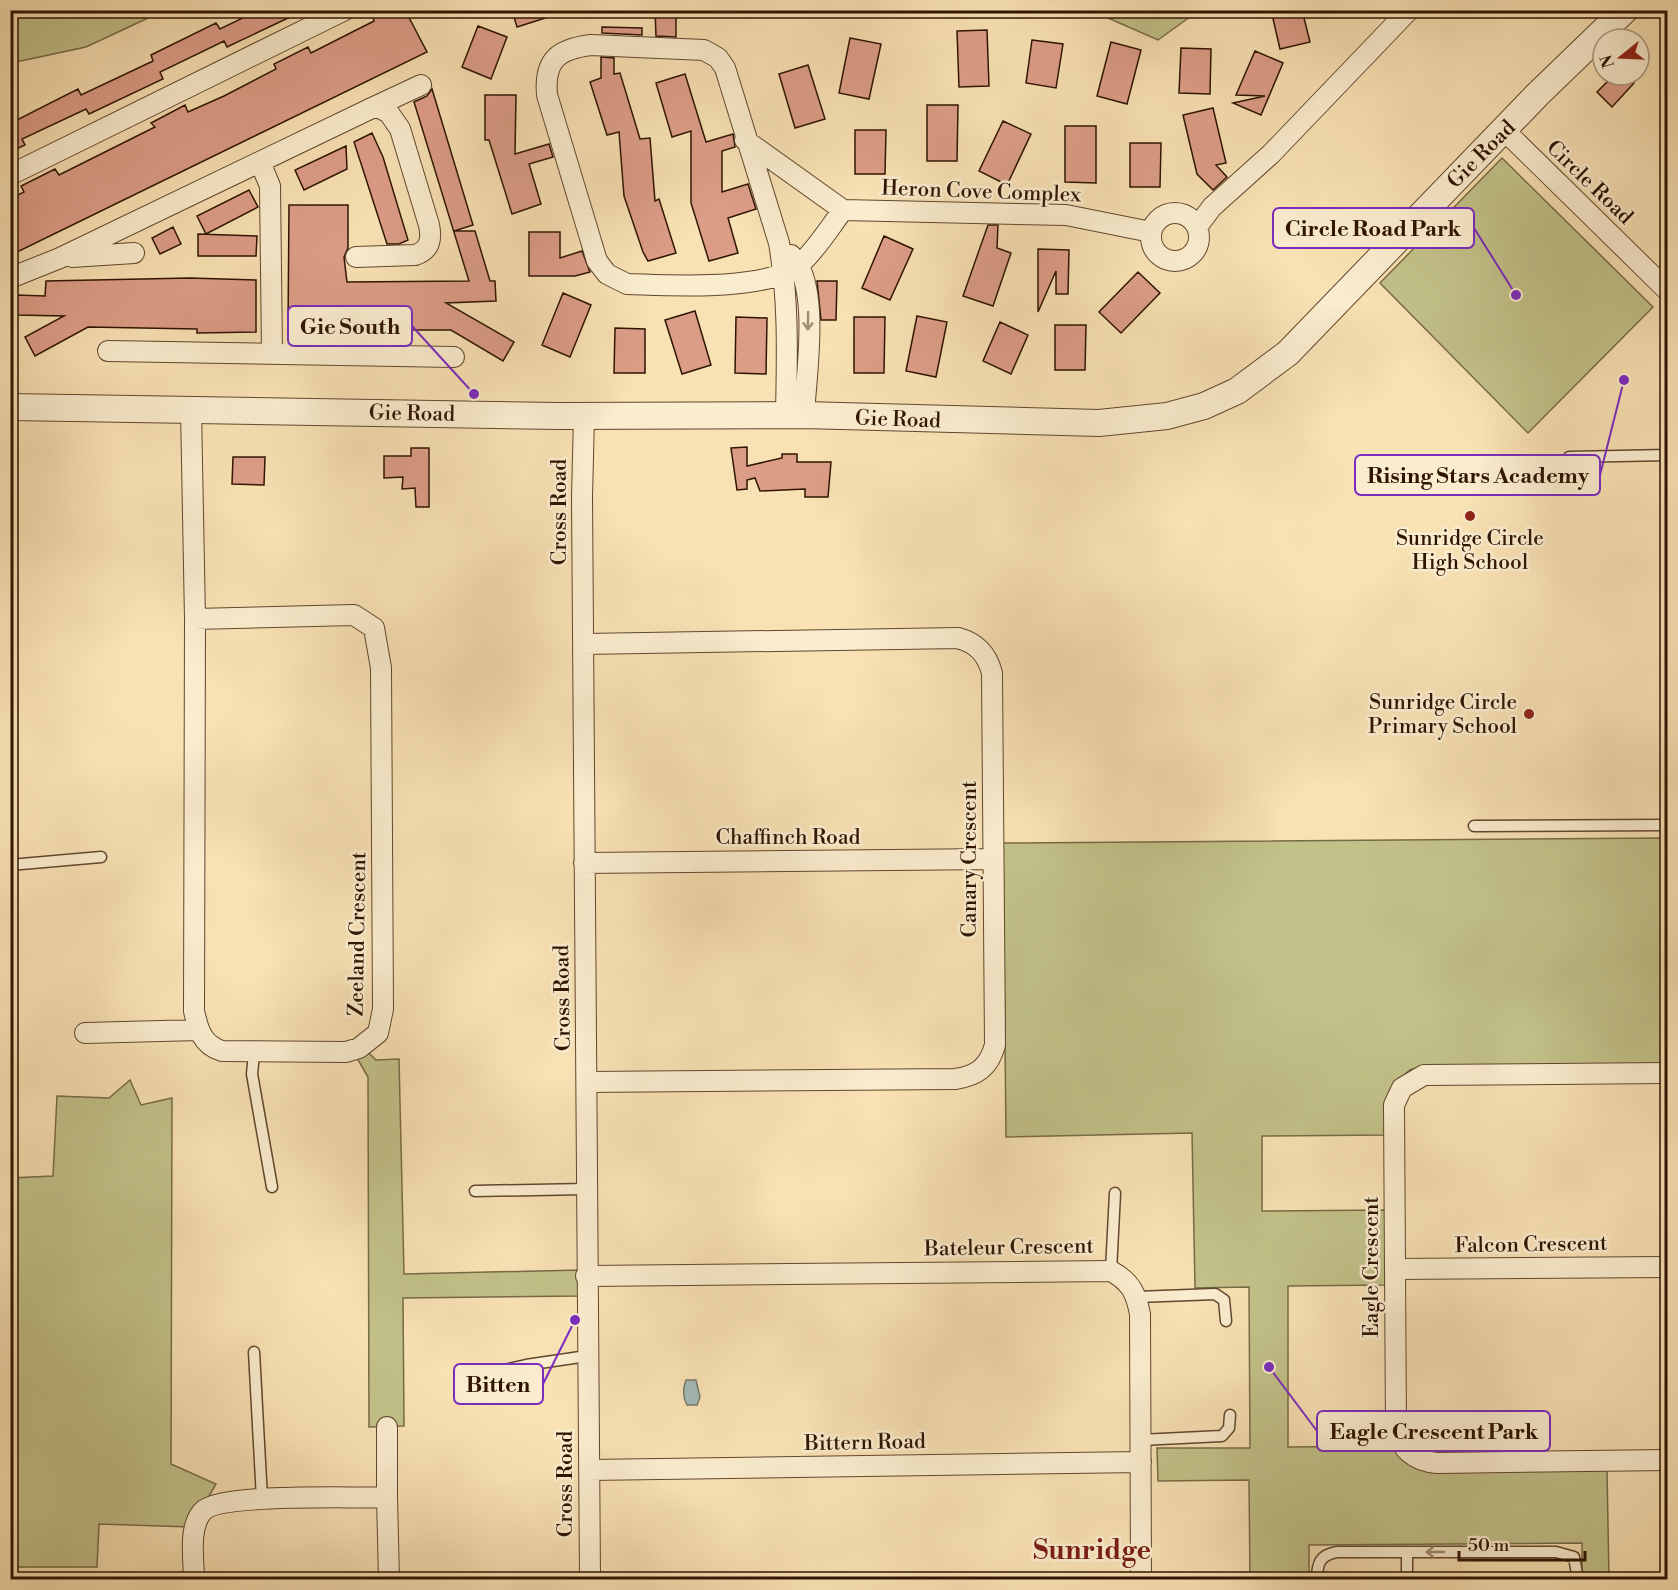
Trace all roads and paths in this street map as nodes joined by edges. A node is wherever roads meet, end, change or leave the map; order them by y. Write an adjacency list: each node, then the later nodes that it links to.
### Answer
1 (345, 10): 9 (street)
2 (1409, 10): 11 (street)
3 (1625, 10): 6 (street, Gie Road)
4 (421, 85): 5 (street)
5 (376, 106): 8 (street); 14 (street)
6 (1505, 131): 18 (street, Circle Road); 25 (street, Gie Road)
7 (745, 140): 10 (street); 16 (street); 16 (street)
8 (260, 162): 15 (street); 20 (street)
9 (10, 175)
10 (843, 210): 12 (street, Heron Cove Complex); 16 (street)
11 (1197, 227): 12 (street); 12 (street)
12 (1151, 232)
13 (134, 253): 15 (street)
14 (356, 256)
15 (60, 258): 17 (street)
16 (792, 268): 25 (street)
17 (10, 278)
18 (1668, 291)
19 (108, 351): 20 (street)
20 (272, 353): 21 (street)
21 (454, 357)
22 (10, 407): 23 (street, Gie Road)
23 (190, 409): 24 (street, Gie Road); 28 (street)
24 (584, 416): 25 (street, Gie Road); 29 (street, Cross Road)
25 (795, 416)
26 (1668, 455): 27 (lane)
27 (1569, 457)
28 (195, 619): 36 (street); 38 (street, Zeeland Crescent)
29 (584, 644): 33 (street, Canary Crescent); 34 (street, Cross Road)
30 (1668, 825): 31 (lane)
31 (1474, 826)
32 (101, 857): 35 (lane)
33 (993, 859): 34 (street, Chaffinch Road); 40 (street, Canary Crescent)
34 (584, 862): 40 (street, Cross Road)
35 (10, 865)
36 (199, 1030): 37 (street); 38 (street, Zeeland Crescent)
37 (85, 1033)
38 (254, 1053): 41 (lane)
39 (1668, 1073): 46 (street, Eagle Crescent)
40 (587, 1082): 42 (street, Cross Road)
41 (272, 1187)
42 (586, 1189): 43 (lane); 48 (street, Cross Road)
43 (475, 1191)
44 (1115, 1193): 47 (lane)
45 (1668, 1267): 46 (street, Falcon Crescent)
46 (1395, 1269): 57 (street, Eagle Crescent)
47 (1111, 1271): 48 (street, Bateleur Crescent); 49 (street, Bateleur Crescent)
48 (586, 1276): 52 (street, Cross Road)
49 (1137, 1297): 50 (lane); 56 (street)
50 (1226, 1321)
51 (254, 1352): 61 (lane)
52 (587, 1356): 53 (lane); 59 (street, Cross Road)
53 (471, 1378)
54 (1230, 1414): 56 (lane)
55 (387, 1427): 60 (street)
56 (1140, 1440): 58 (street)
57 (1668, 1460)
58 (1141, 1462): 59 (street, Bittern Road); 66 (street)
59 (590, 1470): 65 (street, Cross Road)
60 (387, 1497): 61 (street); 64 (street)
61 (262, 1499): 63 (street)
62 (1407, 1552): 67 (lane); 68 (lane); 69 (lane, one-way to 62)
63 (194, 1580)
64 (389, 1580)
65 (590, 1580)
66 (1141, 1580)
67 (1317, 1580)
68 (1407, 1580)
69 (1578, 1580)

